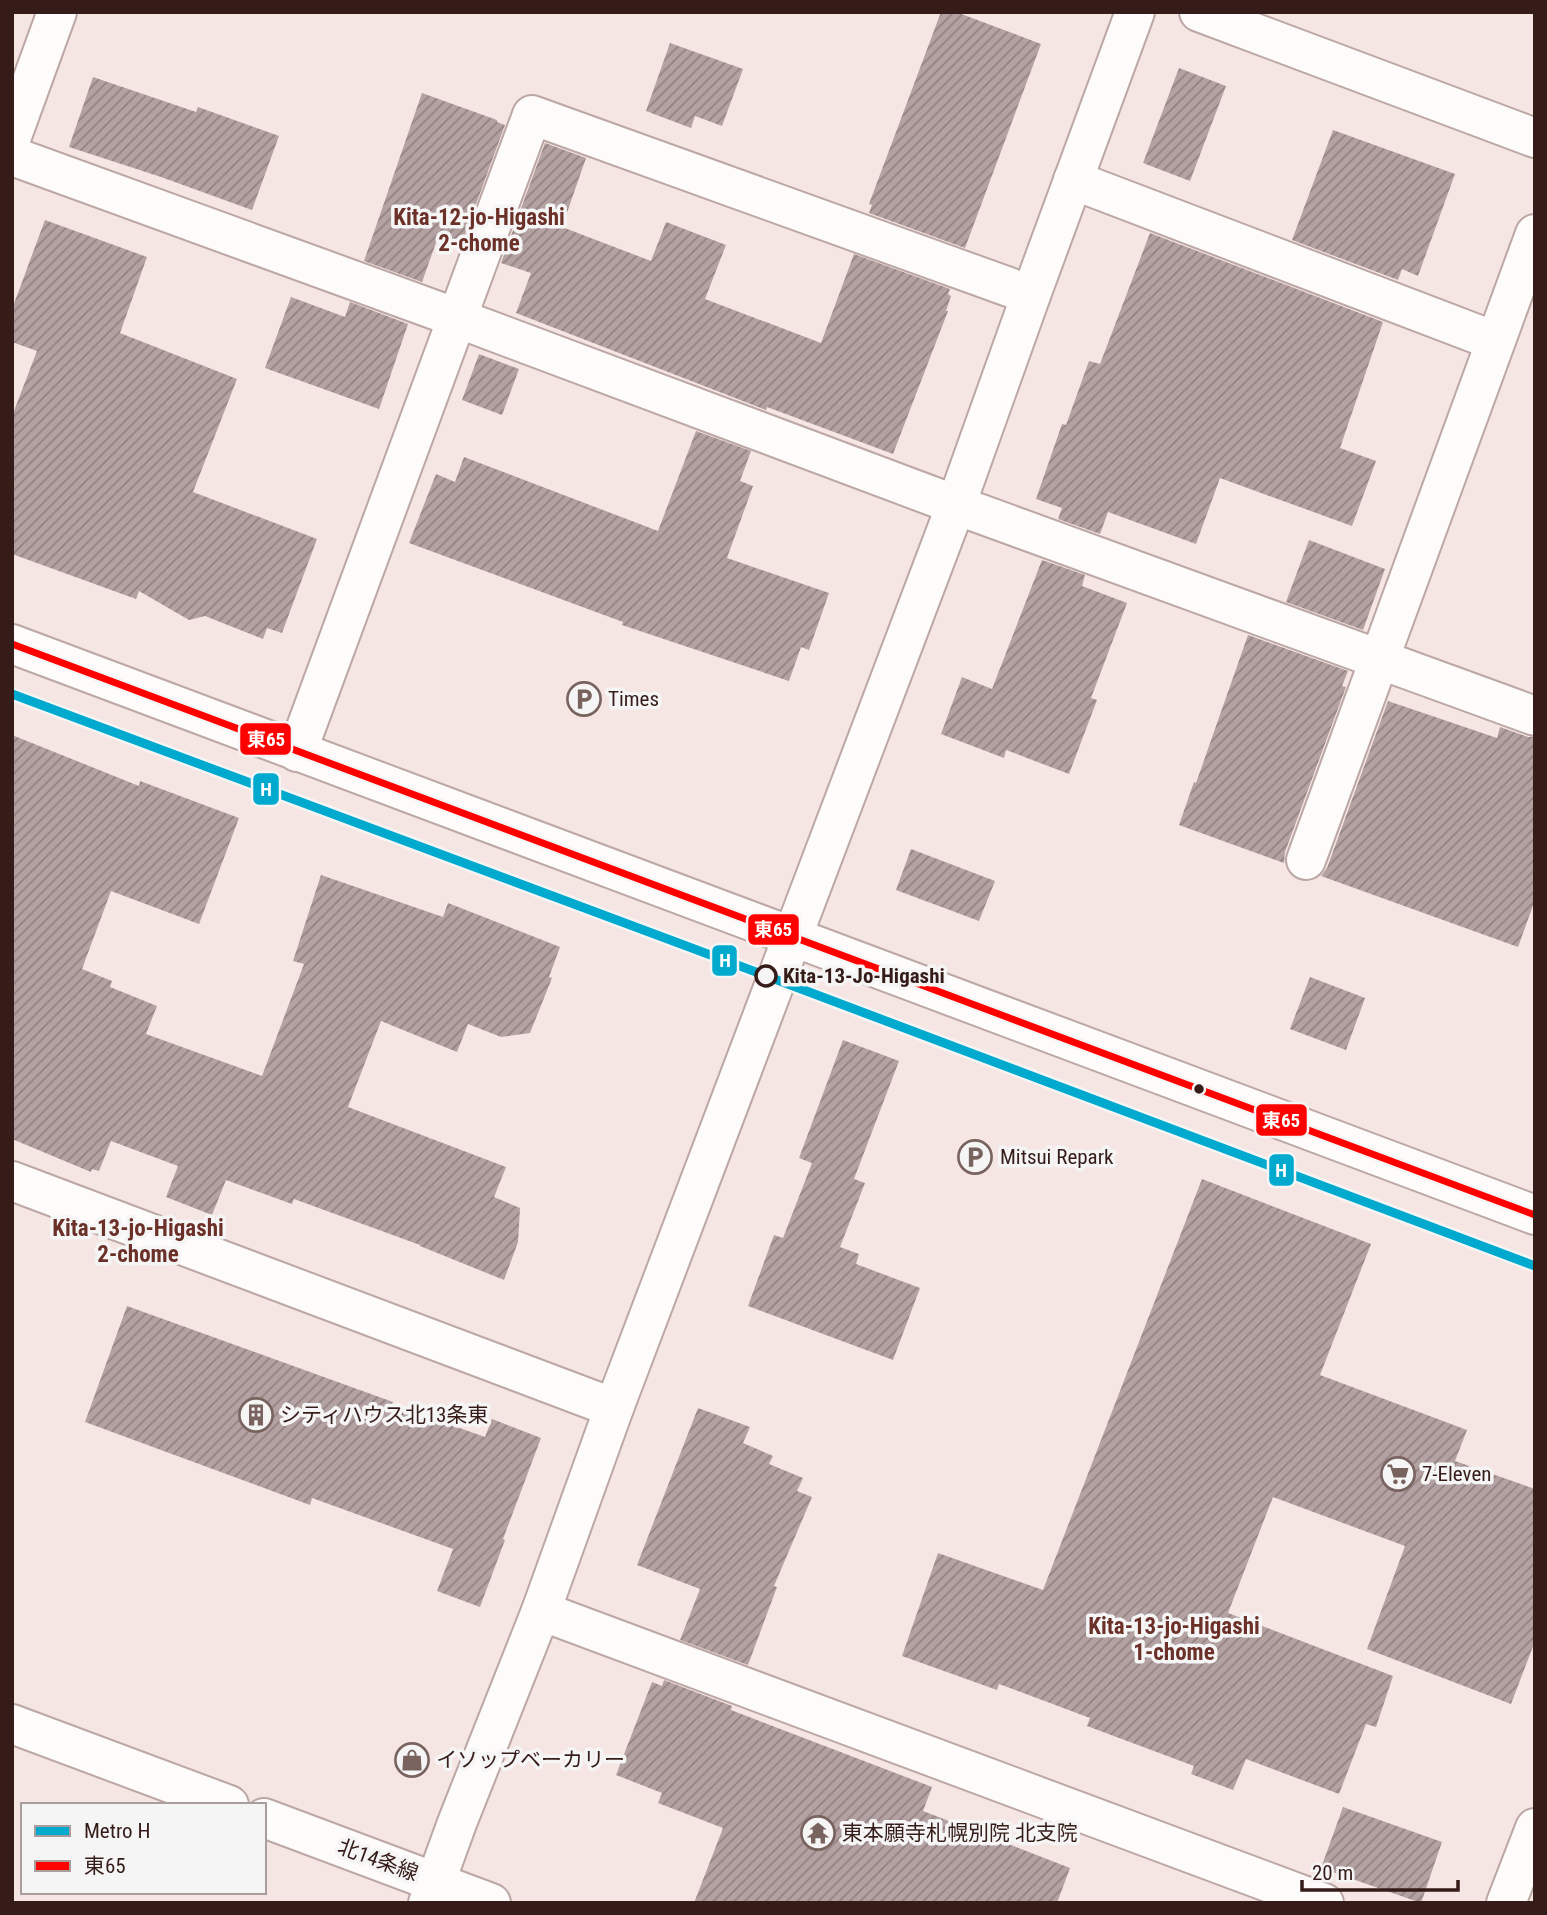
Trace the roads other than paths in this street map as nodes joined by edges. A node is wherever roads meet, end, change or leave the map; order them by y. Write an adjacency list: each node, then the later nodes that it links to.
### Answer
1 (57, 12): 4 (street)
2 (1135, 12): 7 (street)
3 (1199, 12): 5 (street)
4 (12, 136)
5 (1535, 138)
6 (12, 156): 10 (street)
7 (1073, 180): 9 (street); 11 (street)
8 (1535, 234): 11 (street)
9 (1031, 295): 10 (street); 12 (street)
10 (457, 318): 12 (street); 16 (street)
11 (1495, 341): 14 (street)
12 (956, 505): 14 (street); 18 (street)
13 (12, 644): 16 (street)
14 (1378, 660): 15 (street); 17 (street)
15 (1535, 716)
16 (298, 752): 18 (street)
17 (1306, 860)
18 (792, 937): 20 (street); 21 (street)
19 (12, 1181): 21 (street)
20 (1535, 1216)
21 (614, 1408): 22 (street)
22 (541, 1611): 27 (street); 29 (street)
23 (12, 1724): 24 (street)
24 (224, 1803)
25 (266, 1819): 27 (street, 北14条線)
26 (1535, 1828): 30 (street)
27 (432, 1892): 28 (street, 北14条線)
28 (491, 1903)
29 (1324, 1903)
30 (1506, 1903)

